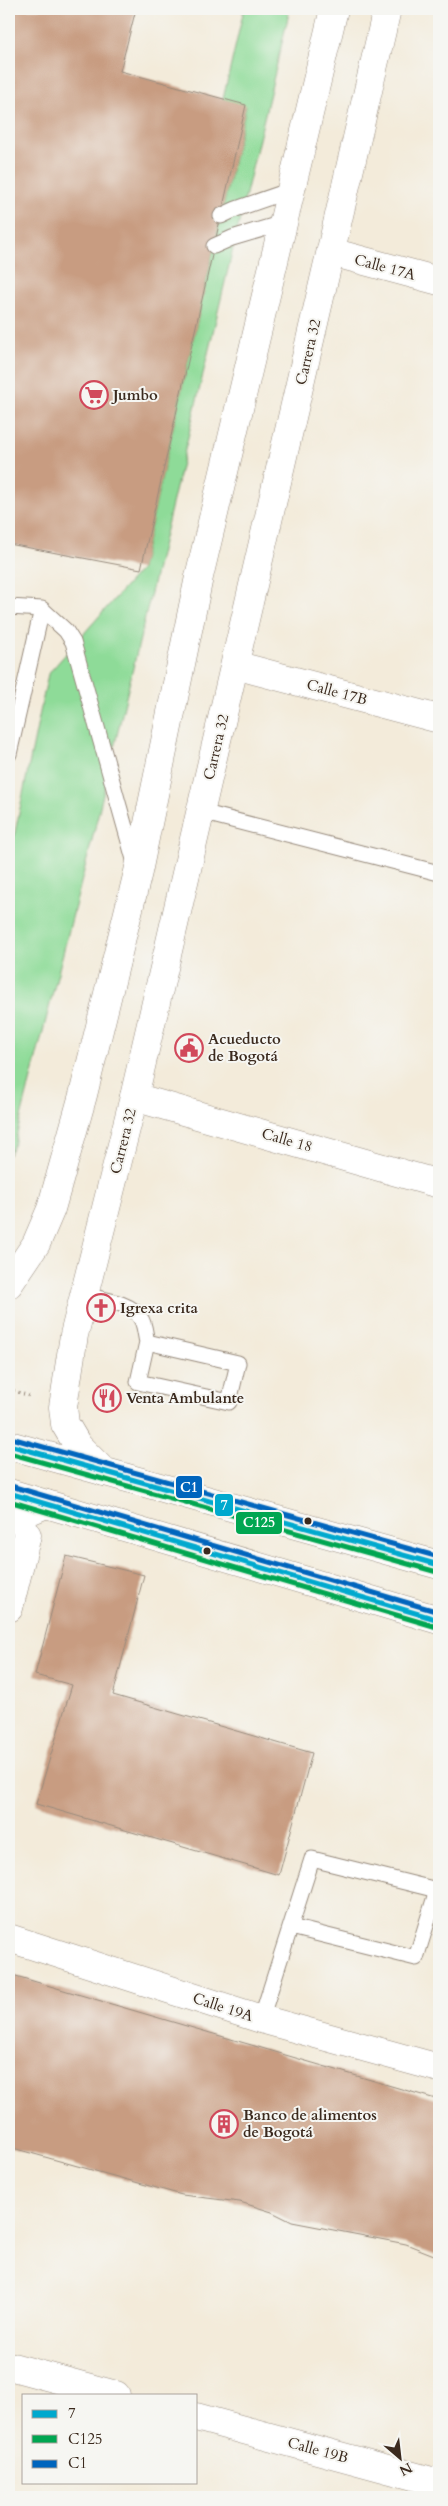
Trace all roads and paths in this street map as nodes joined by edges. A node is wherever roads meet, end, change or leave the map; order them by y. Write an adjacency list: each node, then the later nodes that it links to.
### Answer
1 (334, 9): 3 (main road)
2 (387, 9): 7 (main road, Carrera 32)
3 (291, 190): 4 (lane); 5 (main road)
4 (220, 216)
5 (283, 223): 6 (lane); 15 (main road)
6 (214, 246)
7 (331, 252): 8 (main road, Calle 17A); 11 (main road, Carrera 32)
8 (439, 281)
9 (9, 607): 10 (lane)
10 (42, 608): 13 (lane); 15 (lane)
11 (235, 665): 12 (main road, Calle 17B); 14 (main road, Carrera 32)
12 (439, 719)
13 (9, 754)
14 (201, 812): 16 (lane); 17 (main road, Carrera 32)
15 (138, 872): 19 (main road)
16 (439, 873)
17 (134, 1097): 18 (main road, Calle 18); 20 (main road, Carrera 32)
18 (439, 1184)
19 (9, 1284)
20 (84, 1295): 21 (lane); 23 (main road, Carrera 32)
21 (147, 1342): 21 (lane)
22 (9, 1445): 23 (main road)
23 (104, 1472): 27 (main road)
24 (9, 1493): 25 (main road)
25 (46, 1504): 26 (main road); 29 (main road)
26 (18, 1528): 28 (main road)
27 (439, 1565)
28 (9, 1608)
29 (439, 1620)
30 (291, 1926): 30 (lane); 32 (lane)
31 (9, 1938): 32 (main road, Calle 19A)
32 (261, 2019): 33 (main road, Calle 19A)
33 (439, 2068)
34 (9, 2366): 35 (main road)
35 (112, 2394)
36 (198, 2418): 37 (main road, Calle 19B)
37 (439, 2483)

